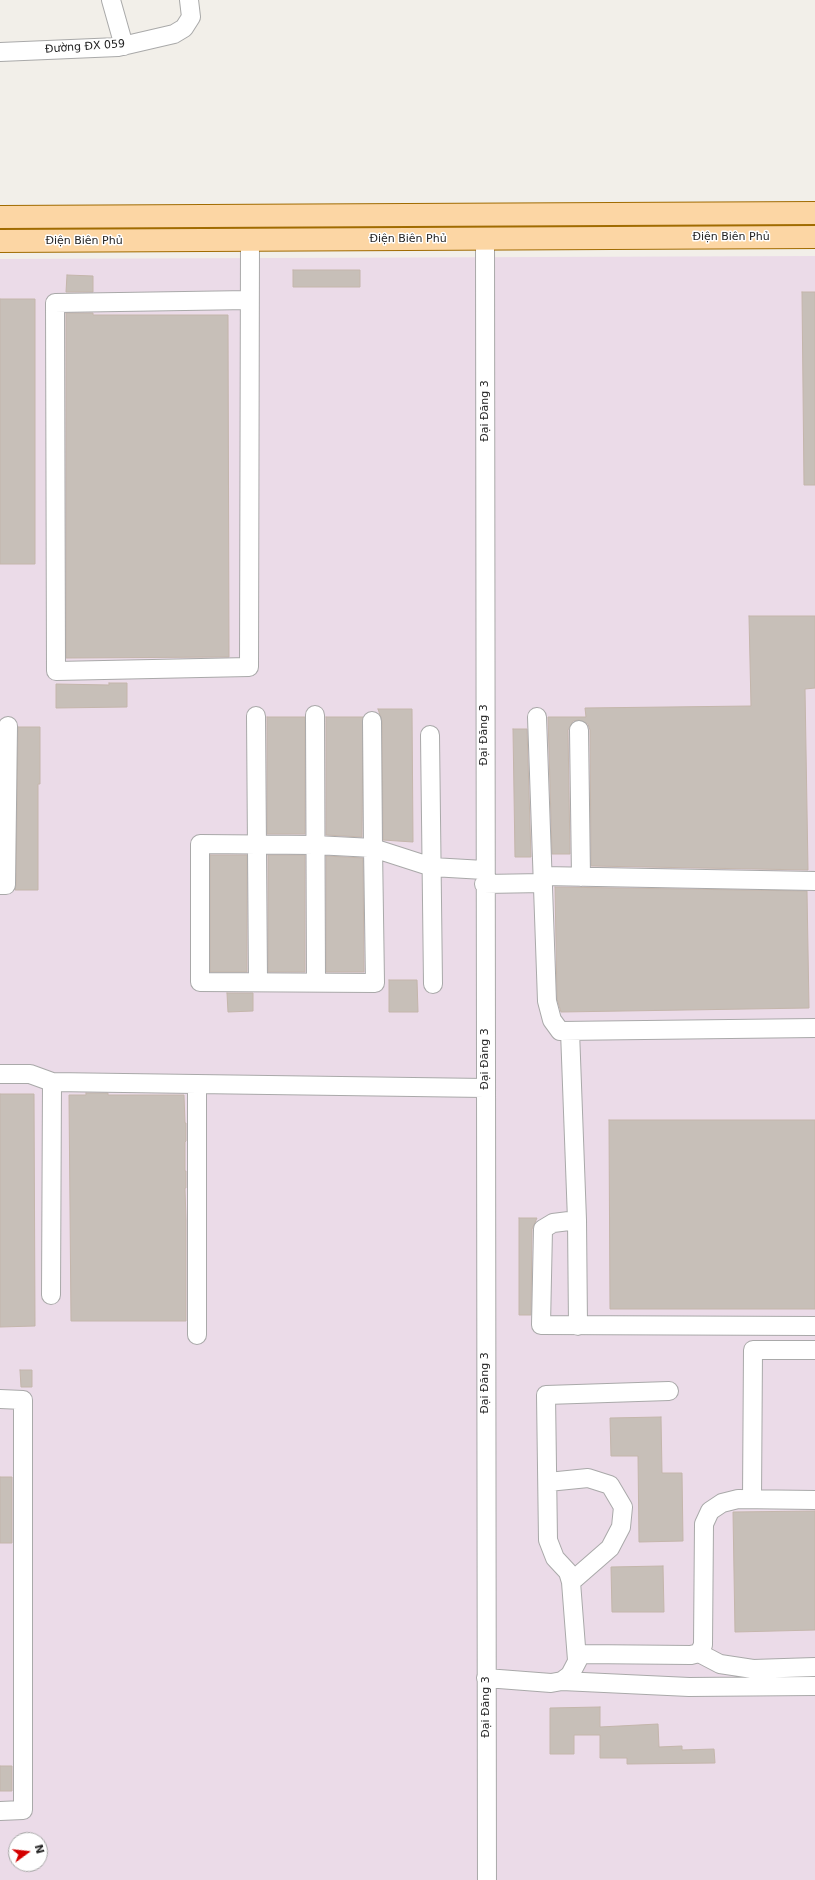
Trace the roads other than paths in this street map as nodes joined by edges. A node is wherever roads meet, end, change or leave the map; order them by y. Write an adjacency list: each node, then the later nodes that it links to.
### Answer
1 (111, 0): 3 (street)
2 (189, 0): 3 (street, Đường ĐX 059)
3 (124, 46): 4 (street, Đường ĐX 059)
4 (0, 52)
5 (815, 214): 6 (main road, Điện Biên Phủ)
6 (0, 217)
7 (815, 237): 8 (main road, Điện Biên Phủ)
8 (485, 239): 9 (main road, Điện Biên Phủ); 24 (street, Đại Đăng 3)
9 (250, 240): 10 (main road, Điện Biên Phủ); 11 (street)
10 (0, 241)
11 (249, 300): 11 (street)
12 (315, 714): 20 (street)
13 (256, 716): 19 (street)
14 (537, 717): 25 (street)
15 (372, 721): 21 (street)
16 (8, 726): 27 (street)
17 (579, 730): 23 (street)
18 (430, 735): 22 (street)
19 (257, 844): 20 (street); 28 (street); 28 (street)
20 (315, 845): 21 (street); 29 (street)
21 (374, 848): 22 (street); 29 (street)
22 (432, 867): 24 (street); 30 (street)
23 (581, 876): 25 (street); 26 (street)
24 (484, 877): 25 (street); 36 (street, Đại Đăng 3)
25 (543, 880): 32 (street)
26 (815, 881)
27 (0, 885)
28 (258, 982): 29 (street)
29 (316, 982)
30 (433, 984)
31 (815, 1028): 32 (street)
32 (570, 1031): 37 (street)
33 (0, 1074): 34 (street)
34 (52, 1082): 35 (street); 38 (street)
35 (197, 1084): 36 (street); 41 (street)
36 (485, 1088): 52 (street, Đại Đăng 3)
37 (577, 1220): 39 (street); 39 (street)
38 (51, 1295)
39 (578, 1326): 40 (street)
40 (815, 1326)
41 (197, 1335)
42 (815, 1350): 46 (street)
43 (669, 1391): 45 (street)
44 (0, 1399): 55 (street)
45 (548, 1482): 48 (street); 48 (street)
46 (752, 1499): 47 (street); 49 (street)
47 (815, 1500)
48 (571, 1582): 50 (street)
49 (699, 1652): 50 (street); 51 (street)
50 (577, 1660): 53 (street)
51 (815, 1667)
52 (486, 1678): 53 (street); 56 (street, Đại Đăng 3)
53 (562, 1681): 54 (street)
54 (815, 1686)
55 (0, 1811)
56 (486, 1880)

